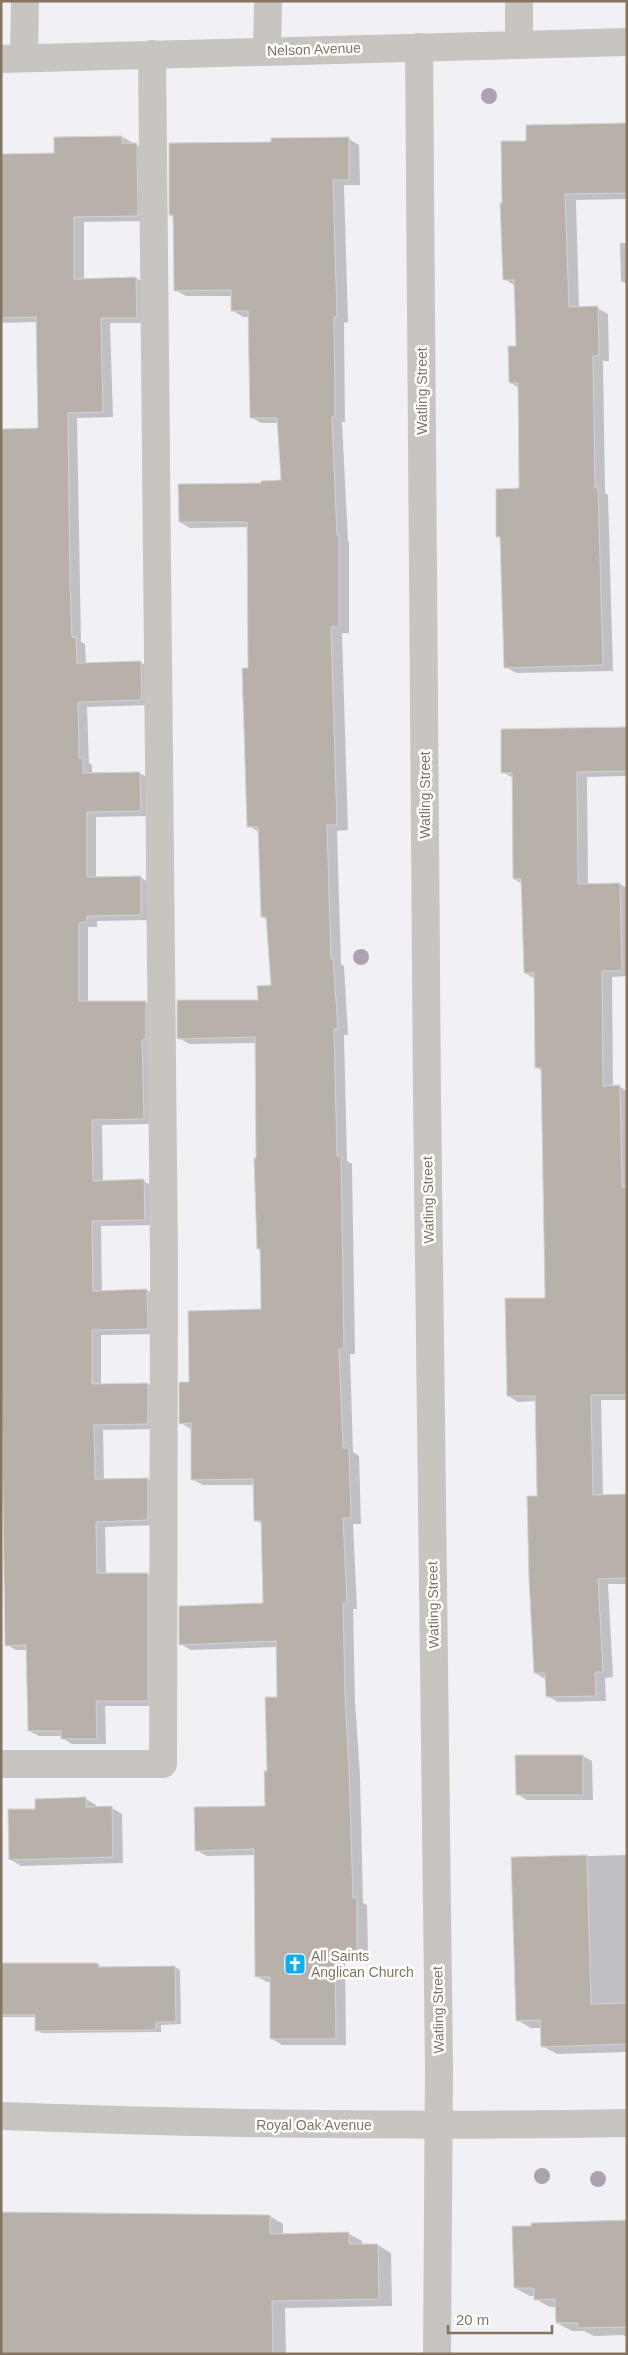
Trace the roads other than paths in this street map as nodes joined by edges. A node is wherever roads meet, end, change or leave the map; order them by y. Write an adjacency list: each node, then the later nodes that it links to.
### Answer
1 (25, 1): 9 (street)
2 (268, 1): 7 (street)
3 (519, 1): 5 (street)
4 (627, 42): 5 (street, Nelson Avenue)
5 (519, 45): 6 (street, Nelson Avenue)
6 (419, 47): 7 (street, Nelson Avenue); 13 (street, Watling Street)
7 (268, 51): 8 (street, Nelson Avenue)
8 (152, 54): 9 (street, Nelson Avenue); 10 (street)
9 (13, 59)
10 (1, 1764)
11 (1, 2116): 13 (street, Royal Oak Avenue)
12 (627, 2123): 13 (street, Royal Oak Avenue)
13 (439, 2126): 14 (street, Watling Street)
14 (437, 2354)

